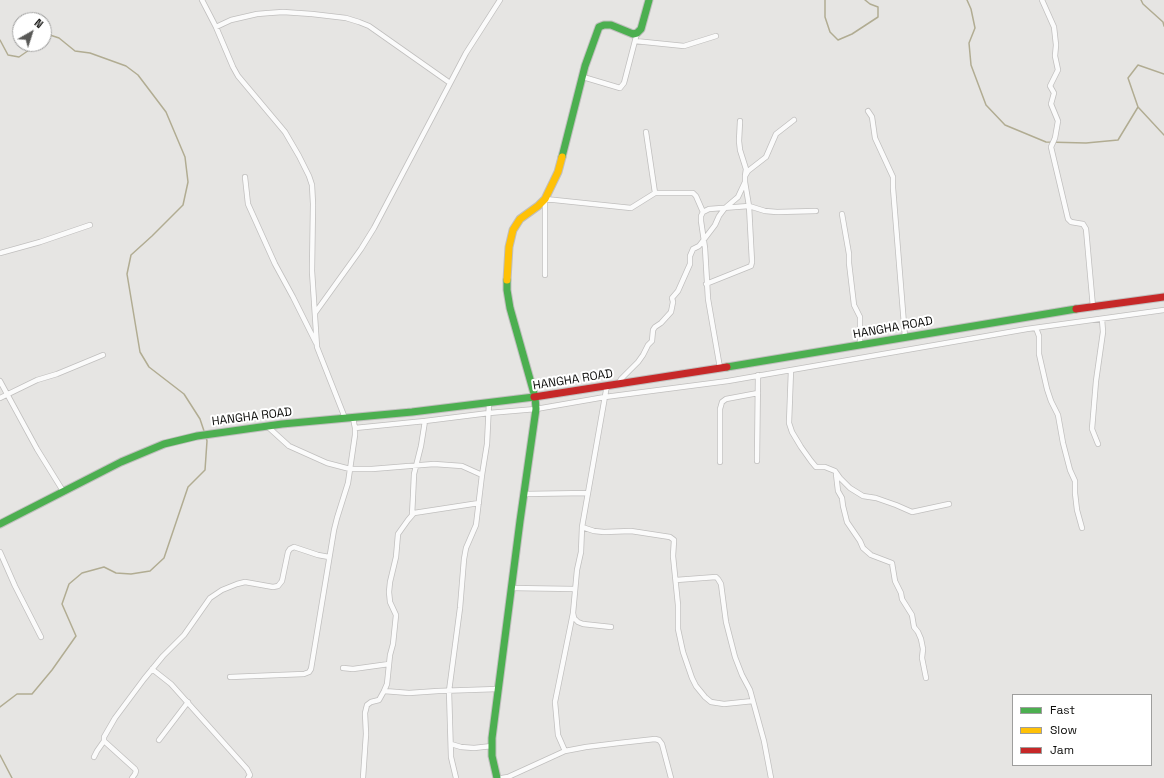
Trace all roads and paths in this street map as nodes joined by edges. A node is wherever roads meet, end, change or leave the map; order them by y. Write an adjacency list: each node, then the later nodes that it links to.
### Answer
1 (202, 0): 6 (street)
2 (493, 0): 5 (street)
3 (649, 0): 7 (main road)
4 (1042, 0): 32 (street)
5 (499, 2): 11 (street)
6 (216, 27): 11 (street); 34 (street)
7 (637, 33): 9 (street); 10 (main road)
8 (716, 36): 9 (street)
9 (635, 41): 10 (street)
10 (583, 77): 20 (main road)
11 (450, 83): 34 (street)
12 (868, 111): 37 (street)
13 (794, 120): 16 (street)
14 (740, 121): 16 (street)
15 (646, 132): 19 (street)
16 (745, 176): 18 (street)
17 (244, 177): 39 (street)
18 (745, 182): 21 (street); 22 (street)
19 (655, 193): 20 (street); 23 (street)
20 (545, 199): 29 (street); 51 (main road)
21 (750, 206): 22 (street); 24 (street); 30 (street)
22 (725, 208): 23 (street); 27 (street)
23 (703, 212): 27 (street)
24 (816, 212)
25 (842, 214): 38 (street)
26 (90, 225): 28 (street)
27 (704, 239): 30 (street); 45 (street)
28 (0, 253)
29 (546, 275)
30 (706, 284): 41 (street)
31 (1164, 297): 32 (main road, HANGHA ROAD)
32 (1093, 307): 37 (main road, HANGHA ROAD)
33 (1164, 310): 35 (street)
34 (315, 313): 39 (street)
35 (1102, 319): 36 (street); 60 (street)
36 (1036, 328): 42 (street); 75 (street)
37 (905, 337): 38 (main road, HANGHA ROAD)
38 (860, 345): 41 (main road, HANGHA ROAD)
39 (317, 347): 55 (street)
40 (103, 355): 48 (street)
41 (720, 369): 45 (main road, HANGHA ROAD)
42 (791, 370): 43 (street); 65 (street)
43 (758, 376): 47 (street); 49 (street)
44 (0, 381): 48 (street)
45 (619, 383): 46 (main road, HANGHA ROAD)
46 (607, 385): 49 (street); 51 (main road, HANGHA ROAD)
47 (758, 393): 61 (street); 62 (street)
48 (7, 395): 50 (street); 67 (street)
49 (605, 397): 53 (street); 68 (street)
50 (0, 398)
51 (535, 398): 52 (main road, HANGHA ROAD); 53 (main road)
52 (489, 403): 54 (street); 56 (main road, HANGHA ROAD)
53 (536, 409): 54 (street); 69 (main road)
54 (489, 413): 57 (street); 66 (street)
55 (345, 418): 56 (main road, HANGHA ROAD); 58 (main road, HANGHA ROAD)
56 (353, 418): 59 (street)
57 (426, 421): 59 (street); 63 (street)
58 (267, 426): 64 (street); 67 (main road, HANGHA ROAD)
59 (355, 428): 64 (street)
60 (1098, 444)
61 (757, 461)
62 (720, 462)
63 (416, 465): 64 (street); 66 (street); 72 (street)
64 (350, 469): 77 (street)
65 (836, 472): 71 (street); 88 (street)
66 (482, 475): 70 (street)
67 (63, 491): 73 (main road, HANGHA ROAD)
68 (588, 493): 69 (street); 74 (street)
69 (524, 494): 79 (main road)
70 (479, 503): 72 (street); 91 (street)
71 (949, 504)
72 (412, 515): 84 (street)
73 (0, 524)
74 (582, 527): 78 (street); 80 (street)
75 (1082, 528)
76 (0, 552): 83 (street)
77 (329, 557): 86 (street); 87 (street)
78 (676, 580): 92 (street); 92 (street)
79 (511, 588): 80 (street); 89 (main road)
80 (575, 589): 81 (street)
81 (573, 613): 82 (street); 98 (street)
82 (611, 627)
83 (41, 637)
84 (389, 664): 85 (street); 90 (street)
85 (343, 668)
86 (152, 669): 93 (street); 95 (street)
87 (230, 676)
88 (926, 678)
89 (498, 689): 91 (street); 97 (main road)
90 (384, 691): 91 (street); 102 (street)
91 (449, 691): 96 (street)
92 (753, 701): 107 (street)
93 (188, 702): 94 (street); 101 (street)
94 (159, 740)
95 (104, 741): 99 (street); 100 (street)
96 (451, 744): 97 (street); 103 (street)
97 (492, 746): 104 (main road)
98 (566, 751): 105 (street); 106 (street)
99 (94, 757)
100 (132, 778)
101 (248, 778)
102 (363, 778)
103 (456, 778)
104 (497, 778)
105 (502, 778)
106 (671, 778)
107 (771, 778)

